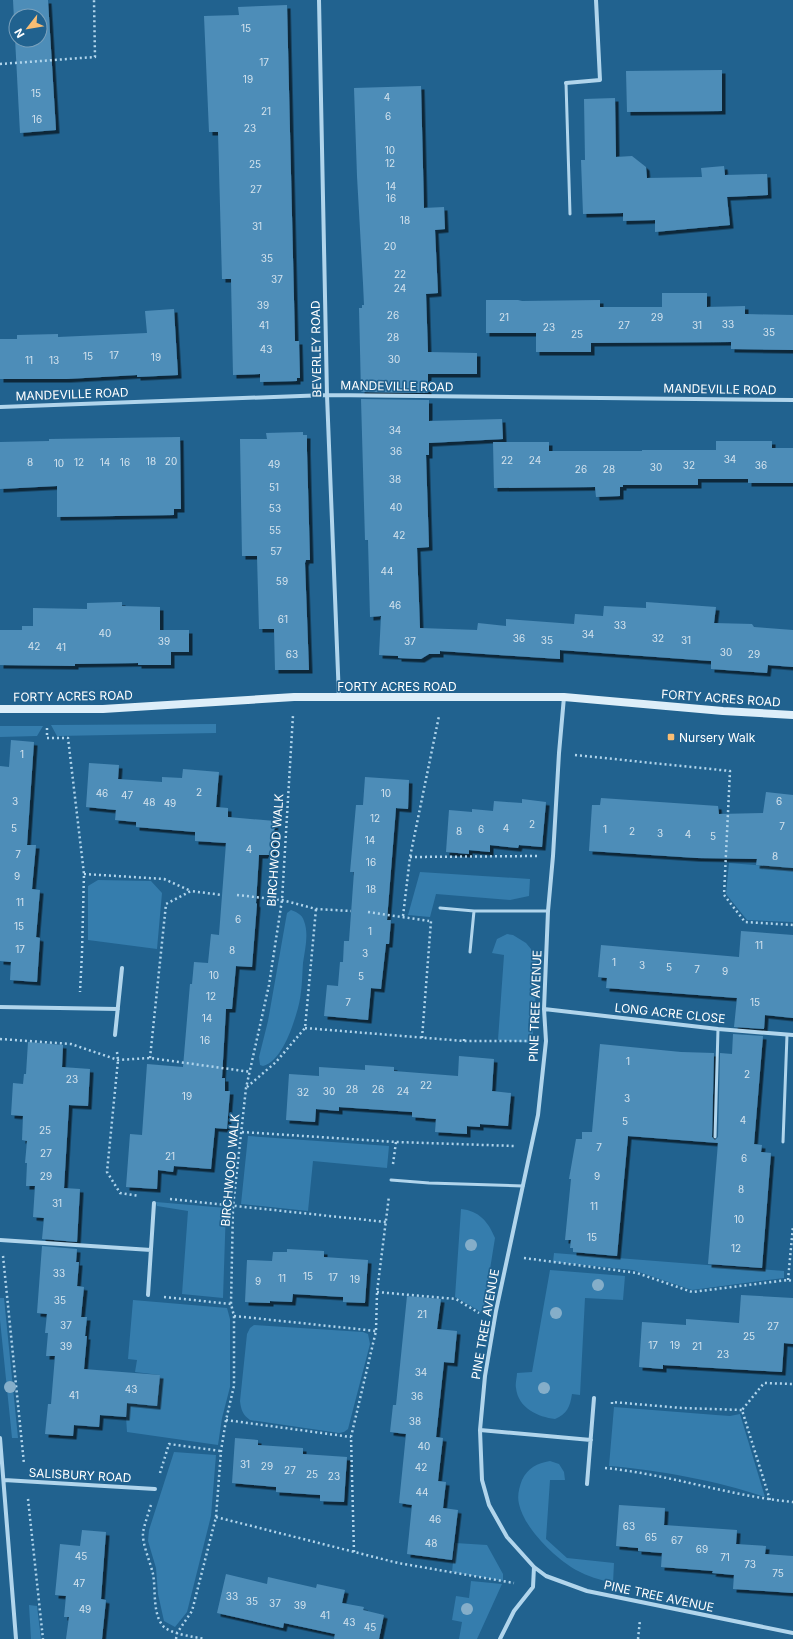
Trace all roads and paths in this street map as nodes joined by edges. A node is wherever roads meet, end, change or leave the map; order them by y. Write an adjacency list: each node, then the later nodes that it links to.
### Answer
1 (94, 0): 4 (path)
2 (319, 0): 7 (street, BEVERLEY ROAD)
3 (596, 0): 5 (street)
4 (0, 64)
5 (566, 83): 6 (lane)
6 (570, 214)
7 (327, 395): 8 (street, MANDEVILLE ROAD); 9 (street, MANDEVILLE ROAD); 12 (street, BEVERLEY ROAD)
8 (793, 400)
9 (0, 406)
10 (294, 697): 12 (street, FORTY ACRES ROAD); 15 (street, FORTY ACRES ROAD); 24 (path, BIRCHWOOD WALK)
11 (564, 697): 13 (street, FORTY ACRES ROAD); 16 (street, FORTY ACRES ROAD); 17 (street, PINE TREE AVENUE)
12 (339, 698): 13 (street, FORTY ACRES ROAD)
13 (443, 698): 19 (path)
14 (0, 709): 15 (street, FORTY ACRES ROAD)
15 (46, 709): 20 (path)
16 (793, 715)
17 (559, 753): 18 (street, PINE TREE AVENUE); 33 (path)
18 (554, 856): 19 (path); 29 (street, PINE TREE AVENUE)
19 (410, 857): 31 (path)
20 (84, 874): 21 (path); 37 (path)
21 (191, 891): 22 (path); 50 (path)
22 (222, 895)
23 (237, 895): 24 (path)
24 (282, 900): 25 (path); 52 (path, BIRCHWOOD WALK)
25 (316, 908): 28 (path); 40 (path)
26 (440, 908): 27 (lane); 32 (path)
27 (474, 910): 29 (lane); 34 (lane)
28 (351, 911)
29 (548, 911): 39 (street, PINE TREE AVENUE)
30 (368, 912): 31 (path)
31 (403, 916): 32 (path)
32 (431, 921): 46 (path)
33 (793, 925)
34 (470, 952)
35 (122, 968): 38 (street)
36 (0, 1007): 37 (street)
37 (78, 1008): 38 (street)
38 (118, 1008): 42 (street)
39 (544, 1009): 41 (street, LONG ACRE CLOSE); 49 (street, PINE TREE AVENUE)
40 (305, 1028): 46 (path); 53 (path)
41 (718, 1029): 43 (street, LONG ACRE CLOSE); 55 (lane)
42 (115, 1035): 51 (path)
43 (787, 1035): 44 (street, LONG ACRE CLOSE); 57 (lane)
44 (793, 1035)
45 (464, 1037): 48 (path)
46 (422, 1038): 48 (path)
47 (0, 1039): 51 (path)
48 (464, 1041): 49 (path)
49 (546, 1041): 58 (street, PINE TREE AVENUE)
50 (150, 1058): 51 (path); 52 (path)
51 (118, 1060): 61 (path)
52 (251, 1072): 53 (path, BIRCHWOOD WALK)
53 (246, 1088): 54 (path, BIRCHWOOD WALK)
54 (242, 1132): 56 (path); 64 (path, BIRCHWOOD WALK)
55 (715, 1137)
56 (396, 1142): 58 (path); 59 (path)
57 (783, 1142)
58 (531, 1147): 60 (street, PINE TREE AVENUE)
59 (391, 1180): 60 (lane); 65 (path)
60 (523, 1186): 69 (street, PINE TREE AVENUE)
61 (140, 1196)
62 (162, 1198): 64 (path)
63 (154, 1203): 68 (street)
64 (234, 1207): 65 (path); 74 (path, BIRCHWOOD WALK)
65 (386, 1222): 72 (path)
66 (793, 1226): 70 (path)
67 (1, 1240): 68 (street); 92 (path)
68 (151, 1250): 73 (street)
69 (508, 1256): 70 (path); 75 (street, PINE TREE AVENUE)
70 (788, 1280): 71 (path)
71 (793, 1281)
72 (378, 1292): 75 (path); 77 (path)
73 (148, 1295): 74 (path)
74 (231, 1304): 76 (path, BIRCHWOOD WALK)
75 (496, 1311): 83 (street, PINE TREE AVENUE)
76 (234, 1316): 77 (path); 82 (path, BIRCHWOOD WALK)
77 (376, 1331): 84 (path)
78 (793, 1384): 81 (path)
79 (594, 1398): 86 (street)
80 (611, 1409): 81 (path)
81 (742, 1410): 95 (path)
82 (226, 1420): 84 (path); 87 (path, BIRCHWOOD WALK)
83 (480, 1430): 86 (street); 99 (street, PINE TREE AVENUE)
84 (351, 1437): 98 (path)
85 (0, 1438): 91 (street)
86 (590, 1440): 93 (street)
87 (221, 1452): 94 (path); 97 (path, BIRCHWOOD WALK)
88 (605, 1461): 89 (path)
89 (604, 1468): 90 (path); 95 (path)
90 (603, 1476)
91 (4, 1480): 92 (street, SALISBURY ROAD); 103 (street)
92 (26, 1482): 94 (street, SALISBURY ROAD); 104 (path)
93 (587, 1484)
94 (155, 1489): 101 (path)
95 (770, 1500): 96 (path)
96 (793, 1502)
97 (216, 1517): 98 (path); 101 (path, BIRCHWOOD WALK)
98 (354, 1552): 100 (path)
99 (534, 1567): 100 (street); 102 (street, PINE TREE AVENUE)
100 (533, 1587): 107 (street)
101 (177, 1633): 105 (path, BIRCHWOOD WALK); 106 (path)
102 (793, 1633)
103 (16, 1639)
104 (43, 1639)
105 (176, 1639)
106 (205, 1639)
107 (500, 1639)

